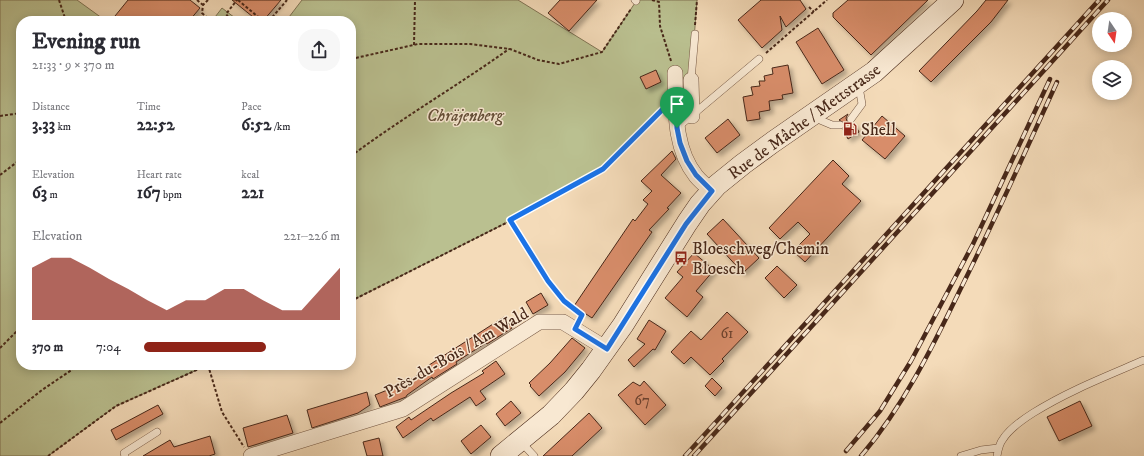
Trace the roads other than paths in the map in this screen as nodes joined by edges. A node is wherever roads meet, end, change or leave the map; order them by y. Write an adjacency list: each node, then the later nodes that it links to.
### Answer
1 (953, 0): 7 (main road, Rue de Mâche / Mettstrasse)
2 (694, 34): 5 (lane)
3 (759, 59): 8 (lane)
4 (675, 73): 12 (street)
5 (692, 80): 8 (street)
6 (736, 83): 8 (lane)
7 (858, 83): 9 (main road, Rue de Mâche / Mettstrasse); 10 (lane)
8 (692, 116): 12 (lane)
9 (811, 116): 11 (lane); 13 (main road, Rue de Mâche / Mettstrasse)
10 (851, 119)
11 (840, 125)
12 (677, 128): 13 (street)
13 (712, 191): 14 (main road, Rue de Mâche / Mettstrasse)
14 (607, 349): 17 (main road, Rue de Mâche / Mettstrasse); 19 (street, Près-du-Bois / Am Wald)
15 (1144, 360): 18 (lane)
16 (157, 432): 20 (lane)
17 (520, 441): 21 (main road, Rue de Mâche / Mettstrasse); 22 (lane)
18 (998, 448): 23 (lane); 24 (lane)
19 (248, 453)
20 (125, 456)
21 (501, 456)
22 (534, 456)
23 (961, 456)
24 (997, 456)

